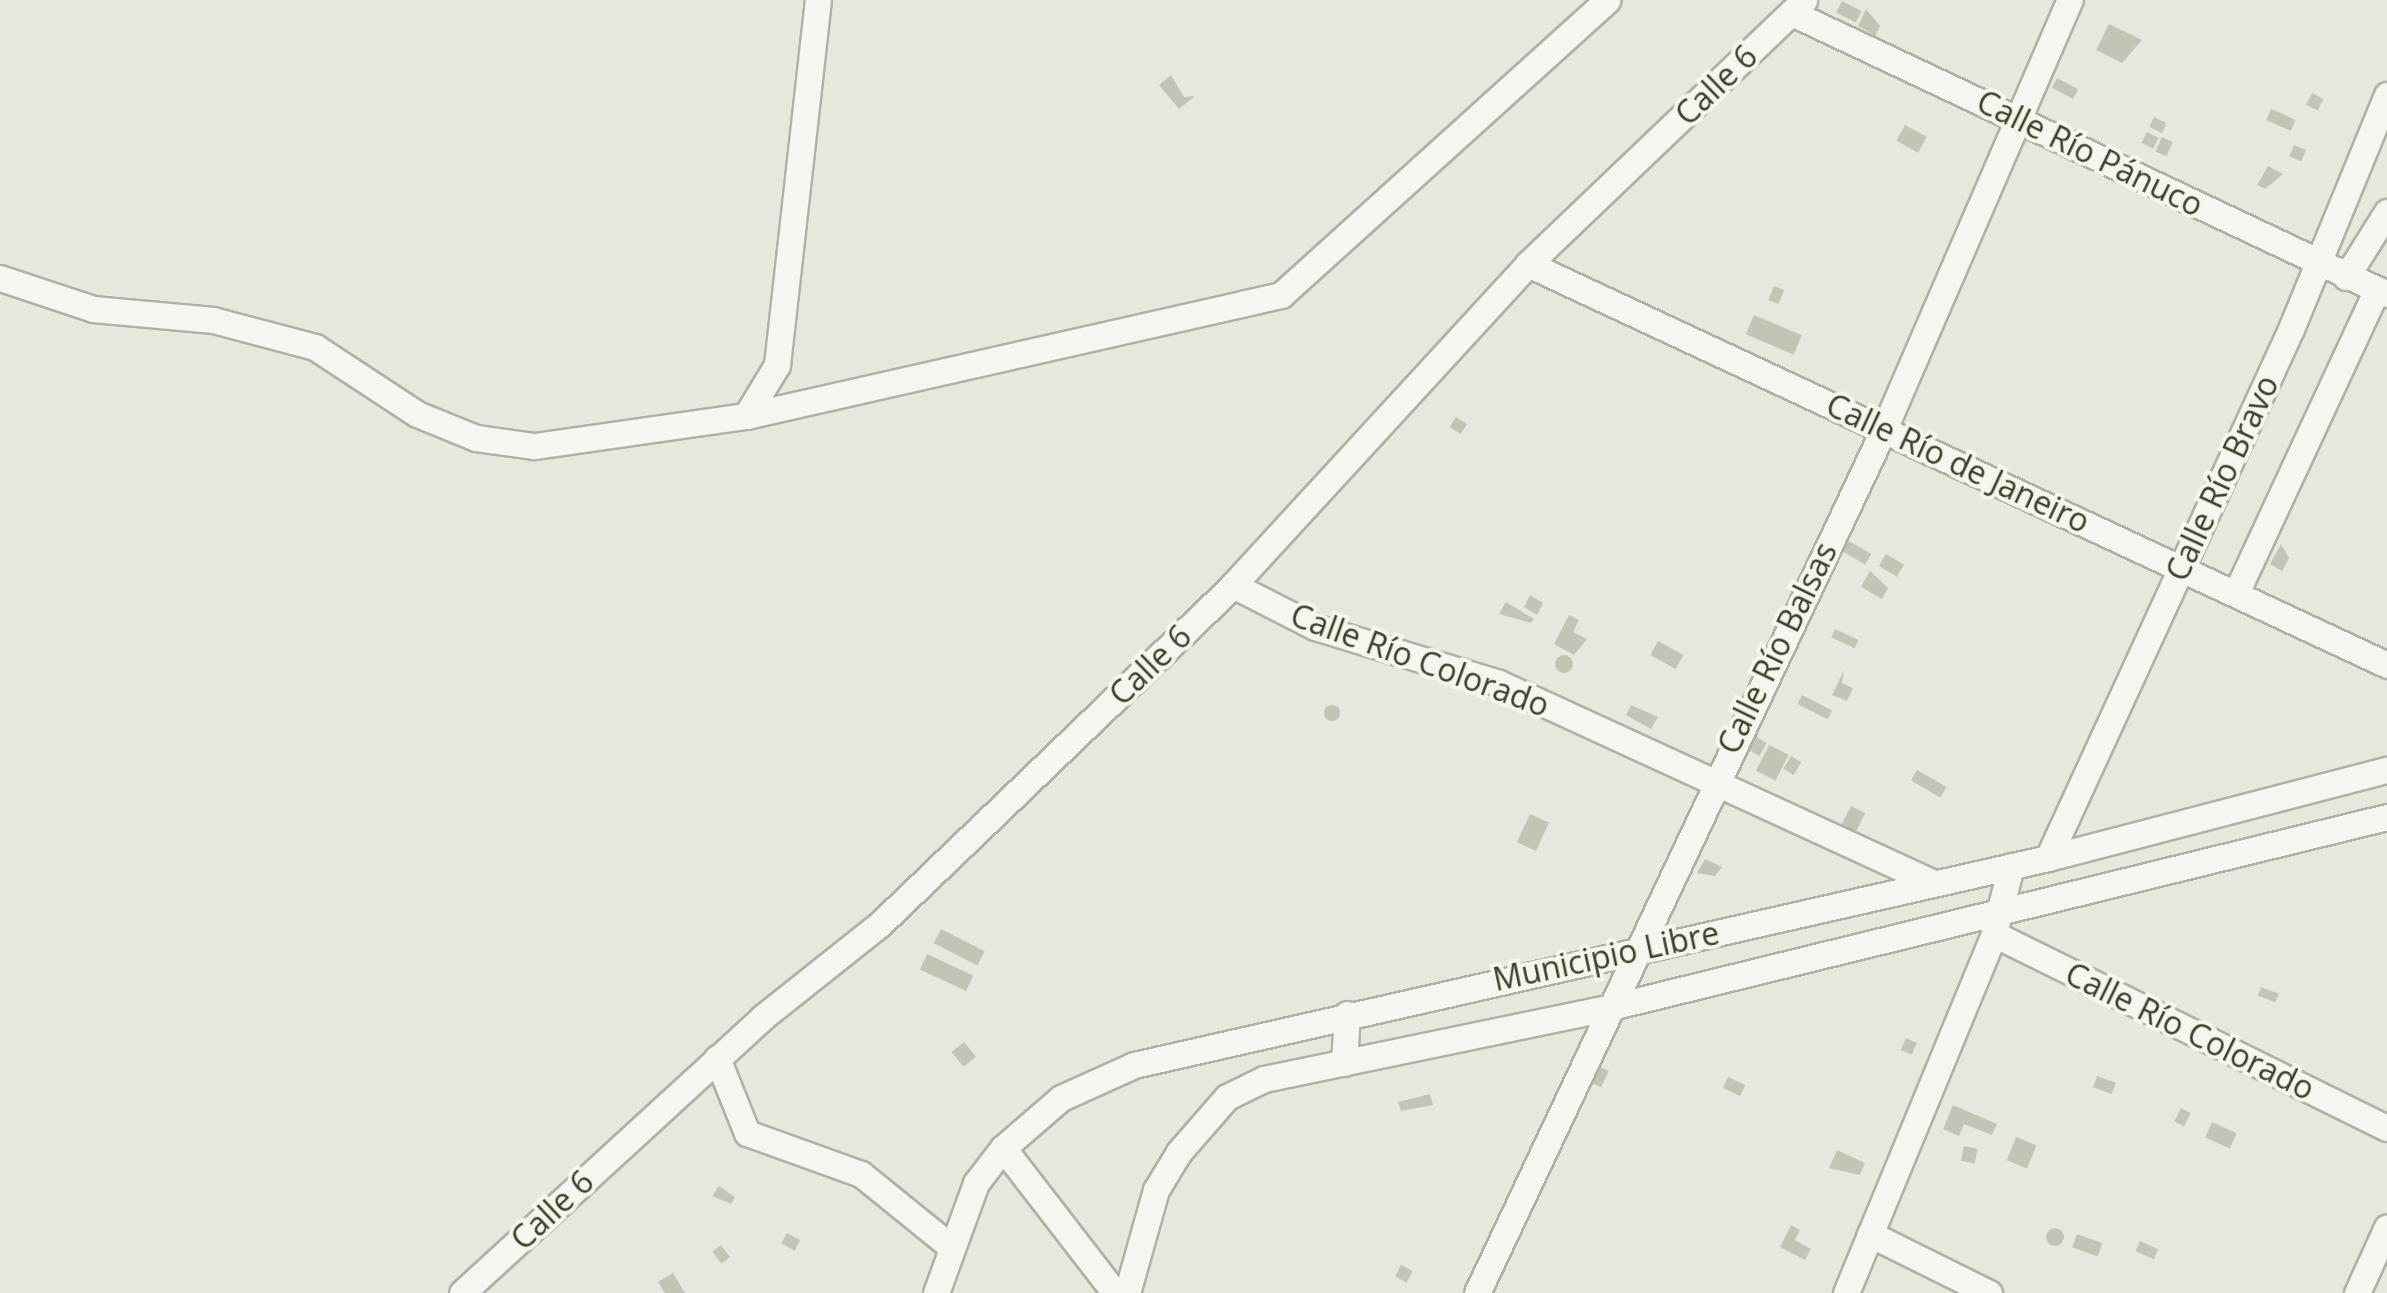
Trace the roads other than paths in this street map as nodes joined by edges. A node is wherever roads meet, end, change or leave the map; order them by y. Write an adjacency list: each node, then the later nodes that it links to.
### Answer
1 (818, 0): 13 (street)
2 (1607, 0): 13 (street)
3 (2070, 0): 6 (street, Calle Río Balsas)
4 (1798, 6): 6 (street, Calle Río Pánuco); 9 (street, Calle 6)
5 (2387, 95): 8 (street, Calle Río Bravo)
6 (2019, 118): 8 (street, Calle Río Pánuco); 14 (street, Calle Río Balsas)
7 (2387, 212): 10 (street)
8 (2311, 262): 10 (street, Calle Río Pánuco); 15 (street, Calle Río Bravo)
9 (1528, 264): 14 (street, Calle Río de Janeiro); 16 (street, Calle 6)
10 (2346, 276): 12 (street, Calle Río Pánuco)
11 (0, 278): 13 (street)
12 (2382, 291): 17 (street, Calle Río Bravo)
13 (746, 416)
14 (1884, 429): 15 (street, Calle Río de Janeiro); 20 (street, Calle Río Balsas)
15 (2181, 567): 17 (street, Calle Río de Janeiro); 22 (street, Calle Río Bravo)
16 (1234, 585): 20 (street, Calle Río Colorado); 29 (street, Calle 6)
17 (2236, 594): 18 (street, Calle Río de Janeiro)
18 (2387, 665)
19 (2387, 770): 22 (street, Municipio Libre)
20 (1713, 780): 24 (street, Calle Río Colorado); 26 (street, Calle Río Balsas)
21 (2387, 816): 25 (street)
22 (2048, 858): 23 (street, Municipio Libre)
23 (2011, 866): 24 (street, Municipio Libre); 25 (street)
24 (1934, 883): 26 (street, Municipio Libre)
25 (1998, 922): 27 (street); 31 (street, Calle Río Colorado); 34 (street)
26 (1640, 950): 27 (street, Calle Río Balsas); 28 (street, Municipio Libre)
27 (1611, 1007): 30 (street); 40 (street, Calle Río Balsas)
28 (1347, 1014): 30 (street); 32 (street, Municipio Libre)
29 (718, 1058): 35 (street); 36 (street, Calle 6)
30 (1344, 1063): 39 (street)
31 (2387, 1128)
32 (1003, 1148): 35 (street, Municipio Libre); 38 (street)
33 (2387, 1227): 43 (street)
34 (1870, 1234): 41 (street); 42 (street)
35 (950, 1246): 37 (street, Municipio Libre)
36 (462, 1293)
37 (936, 1293)
38 (1115, 1293)
39 (1126, 1293)
40 (1476, 1293)
41 (1846, 1293)
42 (1989, 1293)
43 (2356, 1293)

